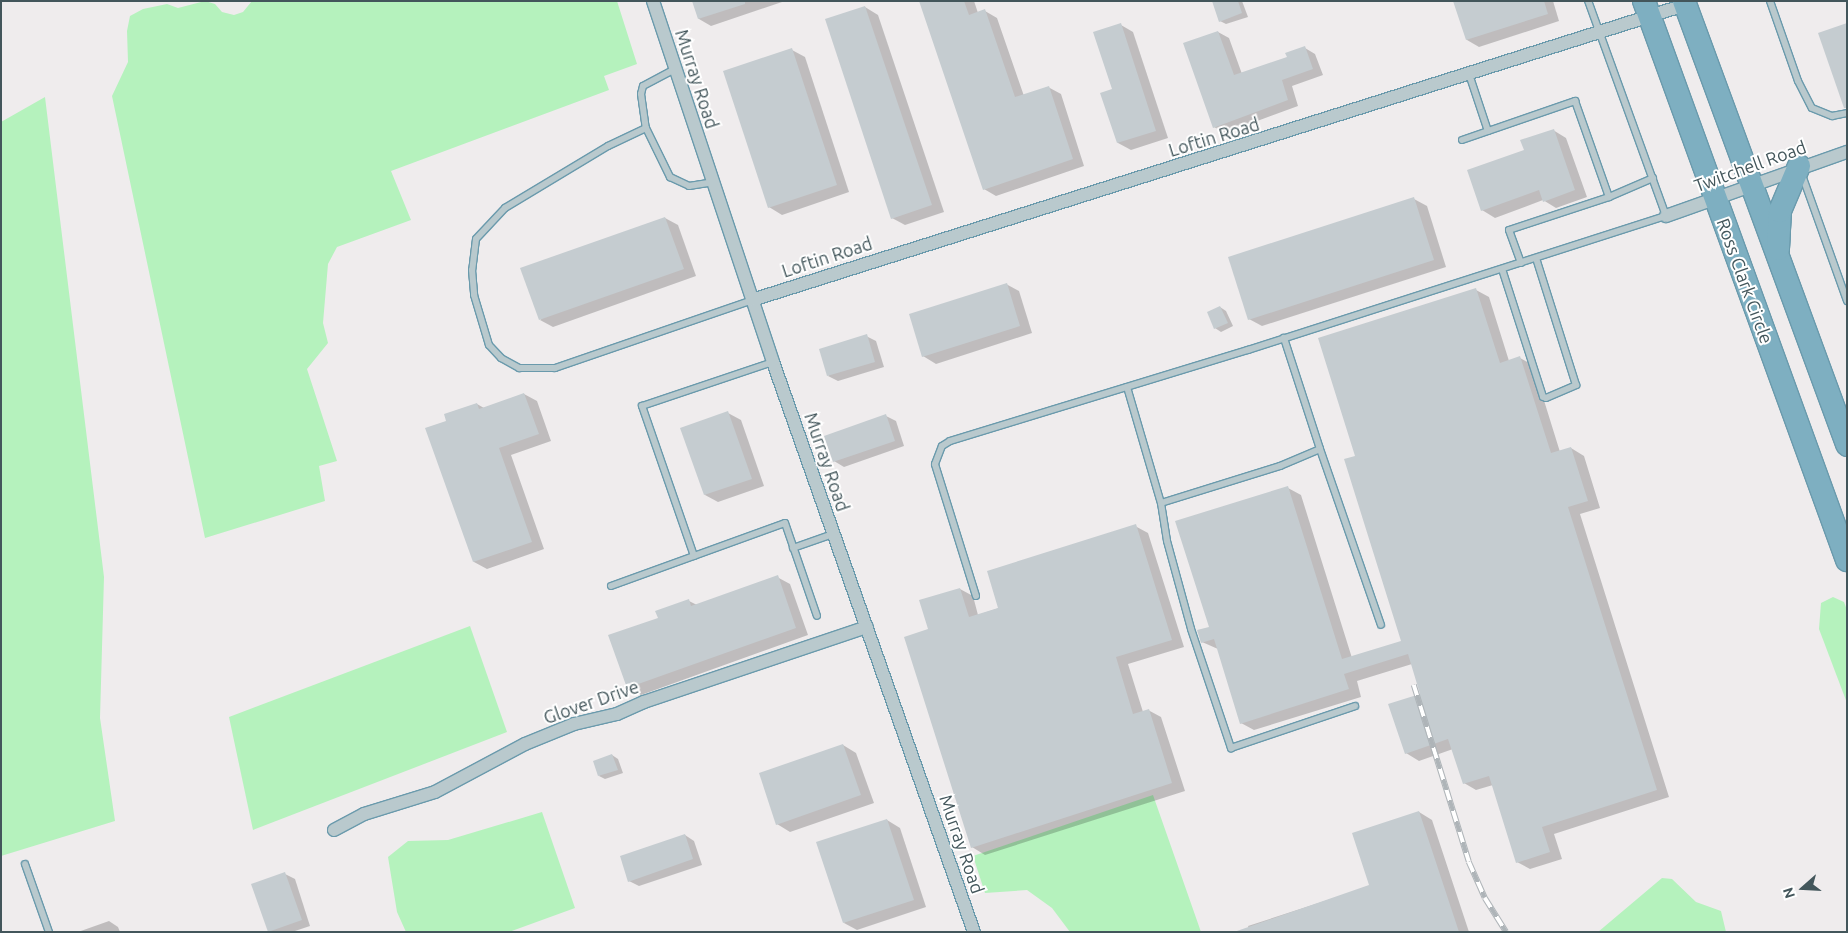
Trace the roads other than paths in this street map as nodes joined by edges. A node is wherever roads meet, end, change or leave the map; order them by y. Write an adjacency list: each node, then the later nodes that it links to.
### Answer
1 (653, 1): 7 (street, Murray Road)
2 (1588, 1): 6 (lane)
3 (1770, 1): 9 (lane)
4 (1684, 3): 5 (street, Loftin Road); 17 (highway)
5 (1647, 9): 6 (street, Loftin Road); 19 (highway, Ross Clark Circle)
6 (1599, 31): 8 (street, Loftin Road); 15 (lane)
7 (675, 69): 10 (lane); 16 (street, Murray Road)
8 (1469, 74): 11 (lane); 26 (street, Loftin Road)
9 (1847, 113)
10 (646, 128): 16 (lane); 26 (lane)
11 (1488, 131): 12 (lane); 18 (lane)
12 (1462, 140)
13 (1847, 152): 14 (street, Twitchell Road)
14 (1799, 166): 17 (street, Twitchell Road); 21 (highway); 25 (lane)
15 (1653, 178): 18 (lane); 20 (lane)
16 (713, 182): 26 (street, Murray Road)
17 (1750, 183): 19 (street, Twitchell Road); 21 (highway)
18 (1610, 197): 23 (lane)
19 (1715, 197): 20 (street, Twitchell Road); 37 (highway, Ross Clark Circle)
20 (1666, 216): 22 (lane)
21 (1778, 257): 31 (highway)
22 (1536, 258): 23 (lane); 24 (lane)
23 (1520, 263): 24 (lane)
24 (1502, 269): 28 (lane)
25 (1843, 282): 27 (lane)
26 (752, 300): 29 (street, Murray Road)
27 (1847, 301)
28 (1284, 338): 30 (lane); 32 (lane)
29 (773, 362): 34 (street, Murray Road); 36 (lane)
30 (1127, 387): 33 (lane); 39 (lane)
31 (1847, 445)
32 (1320, 449): 33 (lane); 41 (lane)
33 (1161, 503): 43 (lane)
34 (833, 534): 35 (lane); 42 (street, Murray Road)
35 (793, 548): 36 (lane); 40 (lane)
36 (694, 556): 38 (lane)
37 (1847, 560)
38 (611, 586)
39 (976, 596)
40 (817, 616)
41 (1381, 625)
42 (867, 627): 44 (street, Glover Drive); 47 (street, Murray Road)
43 (1355, 706)
44 (334, 830)
45 (25, 864): 46 (lane)
46 (49, 932)
47 (974, 932)

